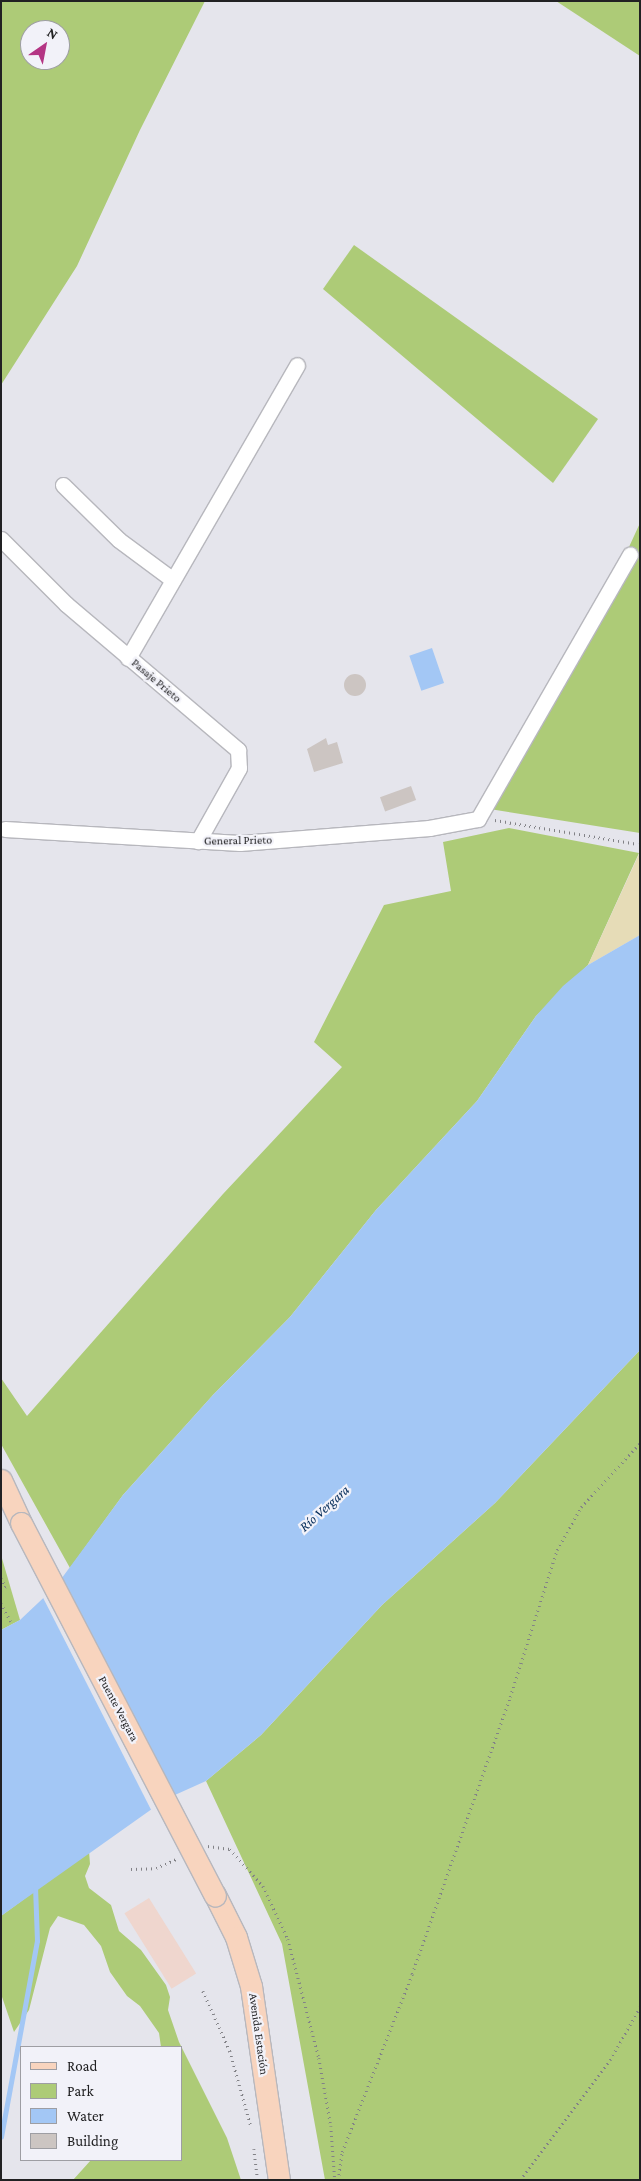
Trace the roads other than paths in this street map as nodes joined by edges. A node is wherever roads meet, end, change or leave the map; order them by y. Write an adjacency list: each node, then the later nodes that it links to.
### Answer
1 (297, 365): 5 (street)
2 (63, 484): 5 (street)
3 (1, 538): 6 (street, Pasaje Prieto)
4 (630, 555): 8 (street, General Prieto)
5 (173, 580): 6 (street)
6 (128, 658): 8 (street, Pasaje Prieto)
7 (3, 827): 8 (street, General Prieto)
8 (198, 841)
9 (1, 1480): 10 (main road, Puente Vergara, bridge)
10 (215, 1895): 11 (main road, Avenida Estación)
11 (279, 2180)

